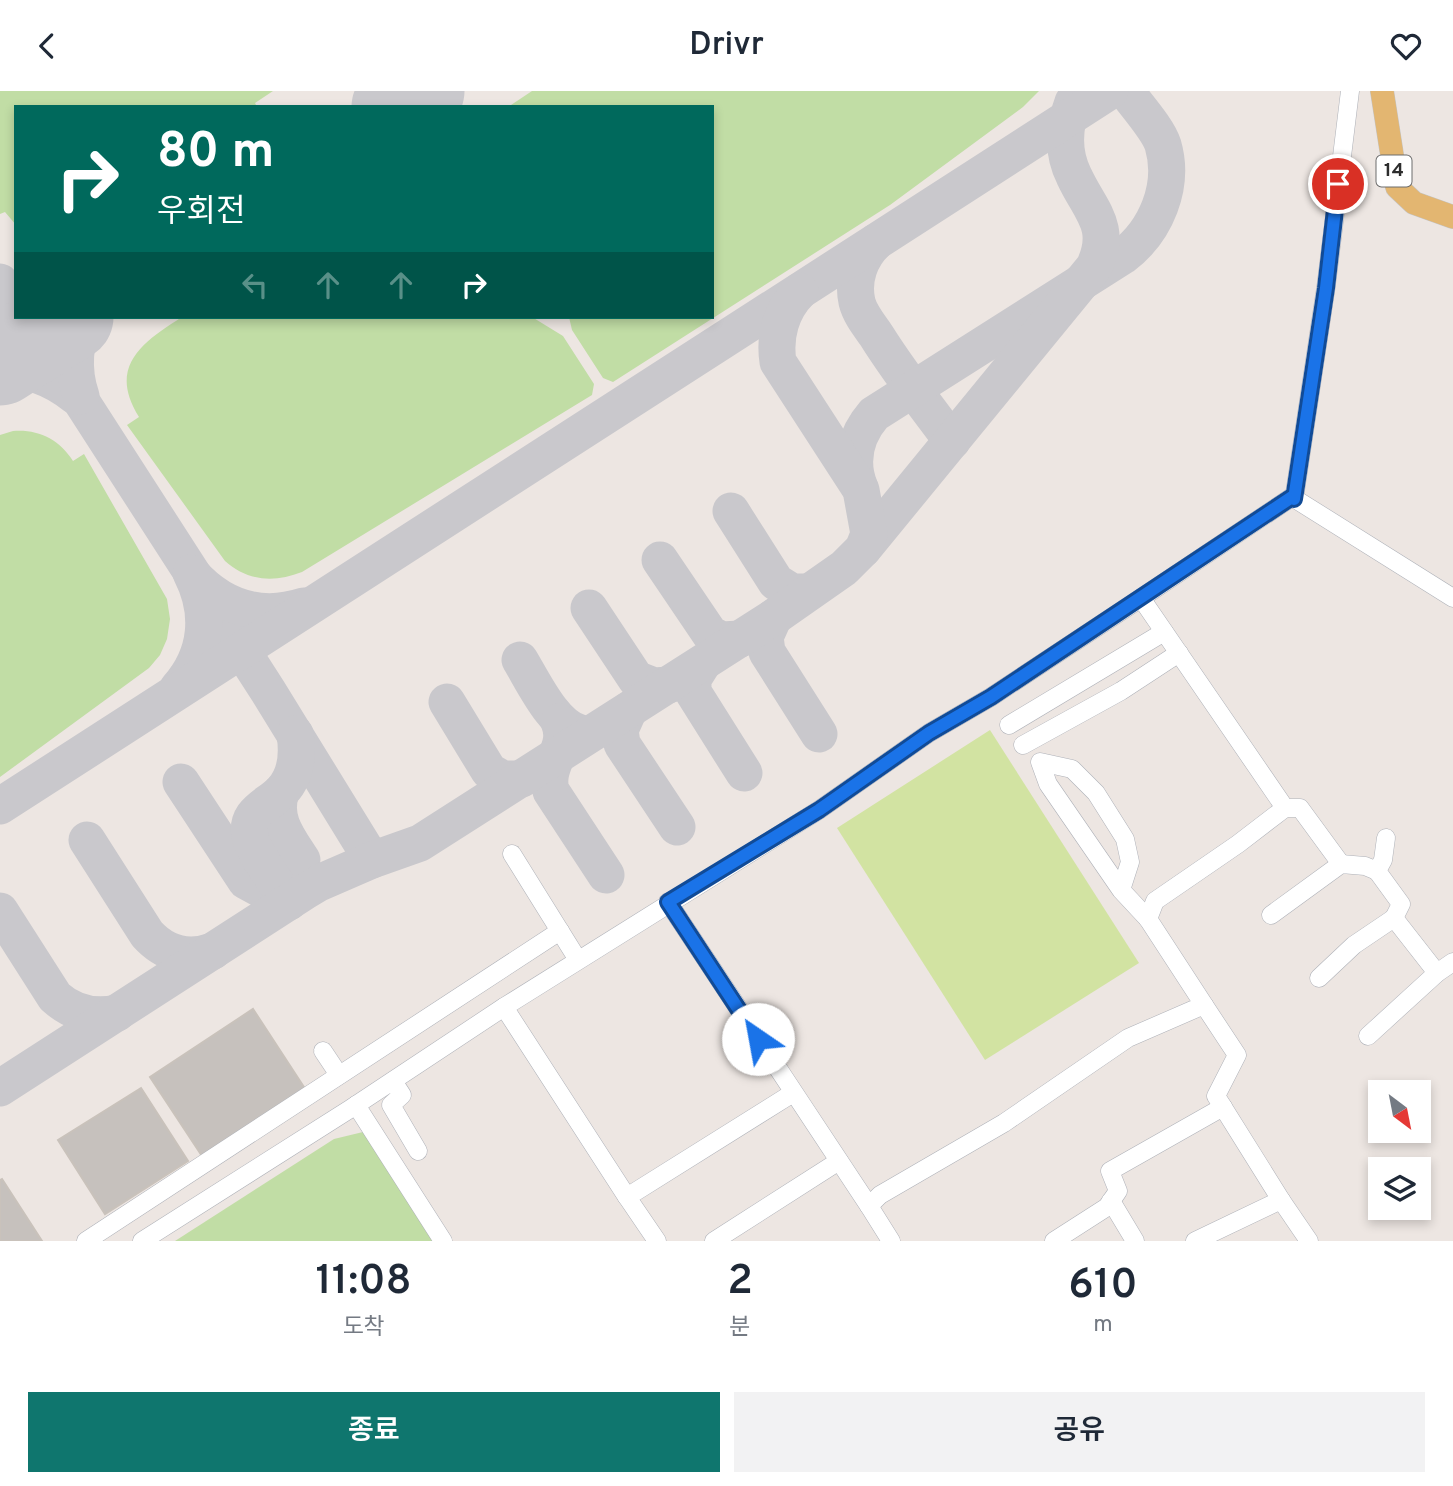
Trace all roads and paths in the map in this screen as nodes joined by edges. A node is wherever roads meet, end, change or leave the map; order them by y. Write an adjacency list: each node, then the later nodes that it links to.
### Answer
1 (1350, 91): 4 (lane)
2 (1382, 91): 3 (main road, 14)
3 (1453, 217)
4 (1294, 499): 5 (lane); 6 (lane)
5 (1141, 598): 7 (lane); 10 (lane)
6 (1453, 598)
7 (1164, 632): 8 (lane); 9 (lane)
8 (1179, 653): 11 (lane); 15 (lane)
9 (1091, 675): 11 (lane); 12 (lane)
10 (991, 697): 12 (lane); 21 (lane)
11 (1104, 699): 13 (lane)
12 (1009, 725): 13 (lane)
13 (1023, 745): 14 (lane)
14 (1040, 762): 20 (lane); 20 (lane)
15 (1285, 808): 18 (lane); 24 (lane)
16 (1385, 838): 19 (lane)
17 (512, 854): 25 (lane)
18 (1340, 864): 19 (lane); 22 (lane)
19 (1377, 871): 23 (lane)
20 (1121, 890): 24 (lane)
21 (668, 902): 26 (lane); 36 (lane)
22 (1271, 915)
23 (1395, 918): 28 (lane); 29 (lane)
24 (1148, 919): 30 (lane)
25 (560, 930): 26 (lane); 34 (lane)
26 (578, 960): 31 (lane)
27 (1453, 962): 28 (lane)
28 (1437, 973): 32 (lane)
29 (1319, 978)
30 (1203, 1005): 38 (lane); 44 (lane)
31 (504, 1007): 35 (lane); 41 (lane)
32 (1368, 1036)
33 (323, 1051): 34 (lane)
34 (339, 1075): 46 (lane)
35 (393, 1081): 37 (lane); 39 (lane)
36 (793, 1093): 40 (lane); 41 (lane)
37 (356, 1105): 47 (lane); 48 (lane)
38 (1223, 1107): 42 (lane); 43 (lane)
39 (418, 1151)
40 (839, 1161): 44 (lane); 50 (lane)
41 (627, 1197): 49 (lane)
42 (1281, 1200): 53 (lane); 54 (lane)
43 (1111, 1201): 45 (lane); 52 (lane)
44 (869, 1206): 51 (lane)
45 (1132, 1240)
46 (86, 1241)
47 (142, 1241)
48 (443, 1241)
49 (657, 1241)
50 (714, 1241)
51 (891, 1241)
52 (1054, 1241)
53 (1195, 1241)
54 (1308, 1241)

